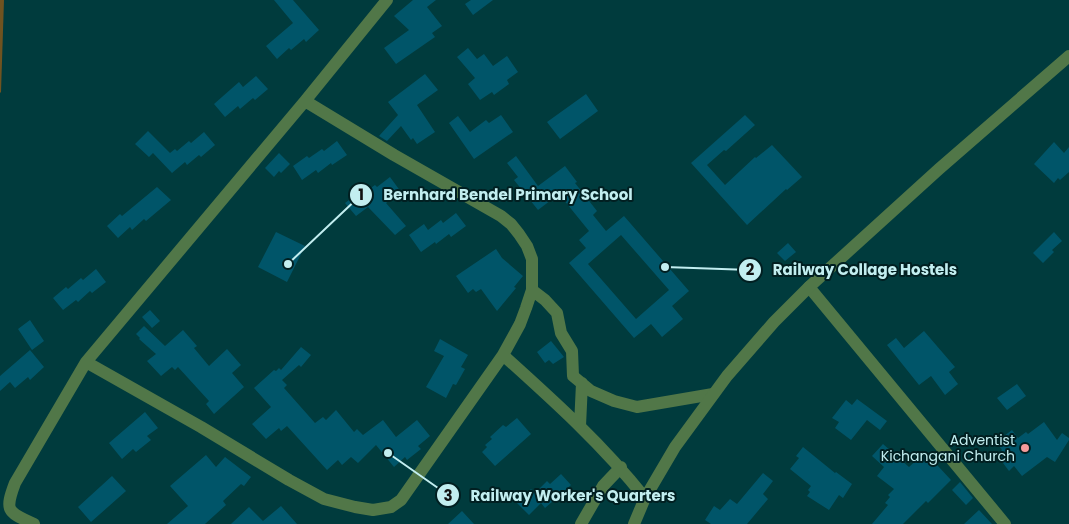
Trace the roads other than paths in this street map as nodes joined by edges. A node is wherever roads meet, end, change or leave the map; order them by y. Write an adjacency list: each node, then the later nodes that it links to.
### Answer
1 (387, 0): 3 (street)
2 (1069, 56): 4 (street)
3 (305, 101): 5 (street); 7 (street)
4 (809, 287): 9 (street); 16 (street)
5 (532, 290): 6 (street); 8 (street)
6 (503, 354): 7 (street); 10 (street)
7 (86, 362): 13 (street)
8 (582, 383): 9 (street); 10 (street)
9 (713, 394): 12 (street)
10 (580, 426): 11 (street)
11 (621, 467): 12 (street); 14 (street)
12 (645, 498): 15 (street)
13 (34, 524)
14 (581, 524)
15 (634, 524)
16 (1005, 524)

